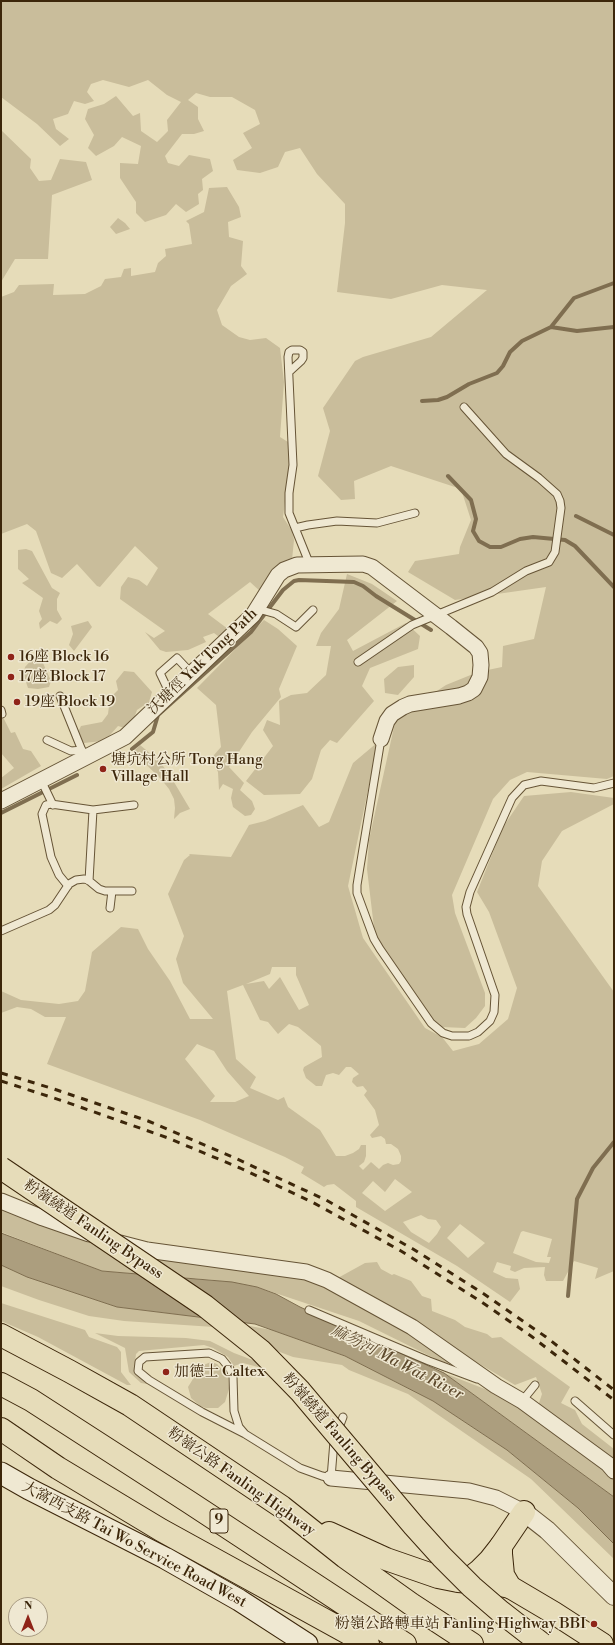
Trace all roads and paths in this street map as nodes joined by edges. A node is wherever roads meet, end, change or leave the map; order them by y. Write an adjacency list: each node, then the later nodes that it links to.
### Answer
1 (289, 372): 4 (lane)
2 (464, 407): 8 (lane)
3 (415, 513): 4 (lane)
4 (295, 528): 5 (lane)
5 (310, 564): 6 (street, 沃塘徑 Yuk Tong Path); 8 (street, 沃塘徑 Yuk Tong Path)
6 (258, 609): 7 (lane); 10 (street, 沃塘徑 Yuk Tong Path)
7 (314, 610)
8 (436, 615): 9 (lane); 13 (street, 沃塘徑 Yuk Tong Path)
9 (358, 662)
10 (192, 674): 11 (street, 沃塘徑 Yuk Tong Path); 11 (lane)
11 (170, 694): 15 (street, 沃塘徑 Yuk Tong Path)
12 (60, 696): 15 (lane)
13 (381, 739): 17 (lane)
14 (47, 740): 15 (lane)
15 (83, 754): 16 (street, 沃塘徑 Yuk Tong Path)
16 (41, 780): 18 (street, 沃塘徑 Yuk Tong Path); 19 (lane)
17 (614, 784)
18 (1, 801)
19 (54, 805): 21 (lane); 23 (lane)
20 (134, 805): 21 (lane)
21 (93, 810): 22 (lane)
22 (89, 881): 23 (lane); 24 (lane)
23 (68, 886): 27 (lane)
24 (112, 891): 25 (lane); 26 (lane)
25 (132, 891)
26 (110, 908)
27 (1, 931)
28 (1, 1168): 56 (highway, 粉嶺繞道 Fanling Bypass, bridge)
29 (1, 1201): 34 (street)
30 (310, 1310): 34 (lane)
31 (1, 1335): 46 (highway, 粉嶺公路 Fanling Highway)
32 (1, 1384): 36 (highway, 9)
33 (535, 1385): 37 (lane)
34 (496, 1386): 37 (street)
35 (1, 1391): 36 (highway)
36 (31, 1400): 54 (highway, 9)
37 (522, 1401): 43 (street)
38 (575, 1401): 42 (lane)
39 (342, 1417): 45 (lane)
40 (1, 1429): 53 (highway)
41 (245, 1434): 41 (lane); 45 (lane)
42 (614, 1435)
43 (614, 1471)
44 (1, 1473): 52 (main road, 大窩西支路 Tai Wo Service Road West)
45 (331, 1478): 47 (street)
46 (282, 1508): 49 (highway); 55 (highway, 粉嶺公路 Fanling Highway)
47 (524, 1512): 48 (highway); 51 (street)
48 (501, 1546): 49 (highway); 50 (highway)
49 (458, 1581): 50 (highway)
50 (510, 1587): 57 (highway)
51 (614, 1596)
52 (307, 1644)
53 (368, 1644)
54 (405, 1644)
55 (472, 1644)
56 (542, 1644)
57 (602, 1644)

